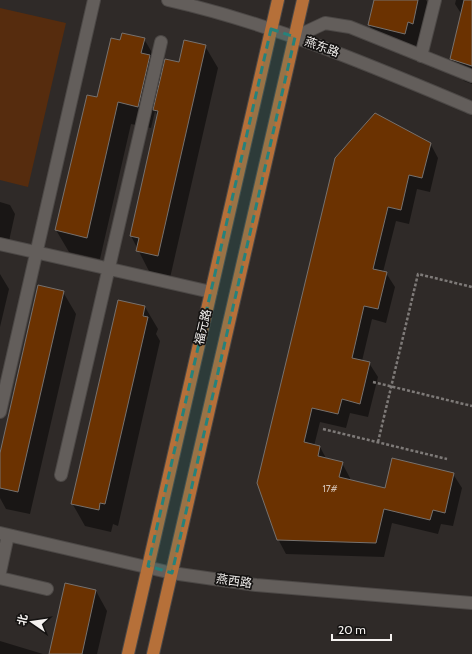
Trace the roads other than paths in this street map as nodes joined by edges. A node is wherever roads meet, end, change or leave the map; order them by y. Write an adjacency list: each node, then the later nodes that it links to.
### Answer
1 (94, 0): 14 (street)
2 (168, 0): 6 (street, 燕东路)
3 (278, 0): 7 (main road, 福元路)
4 (303, 0): 8 (main road, 福元路)
5 (435, 0): 10 (street)
6 (181, 2): 7 (street, 燕东路)
7 (271, 29): 8 (street, 燕东路); 16 (main road, 福元路)
8 (295, 36): 10 (street); 12 (street, 燕东路); 22 (main road, 福元路)
9 (161, 42): 15 (street)
10 (422, 56): 11 (street)
11 (472, 76)
12 (472, 108)
13 (0, 244): 14 (street)
14 (36, 252): 15 (street); 17 (street)
15 (108, 269): 16 (street); 18 (street)
16 (211, 292): 20 (main road, 福元路)
17 (0, 412)
18 (61, 475)
19 (4, 534): 20 (street, 燕西路); 21 (street)
20 (148, 566): 22 (street, 燕西路); 26 (main road, 福元路)
21 (0, 572)
22 (172, 572): 25 (street, 燕西路); 27 (main road, 福元路)
23 (0, 578): 24 (street)
24 (47, 589)
25 (472, 603)
26 (128, 654)
27 (154, 654)

